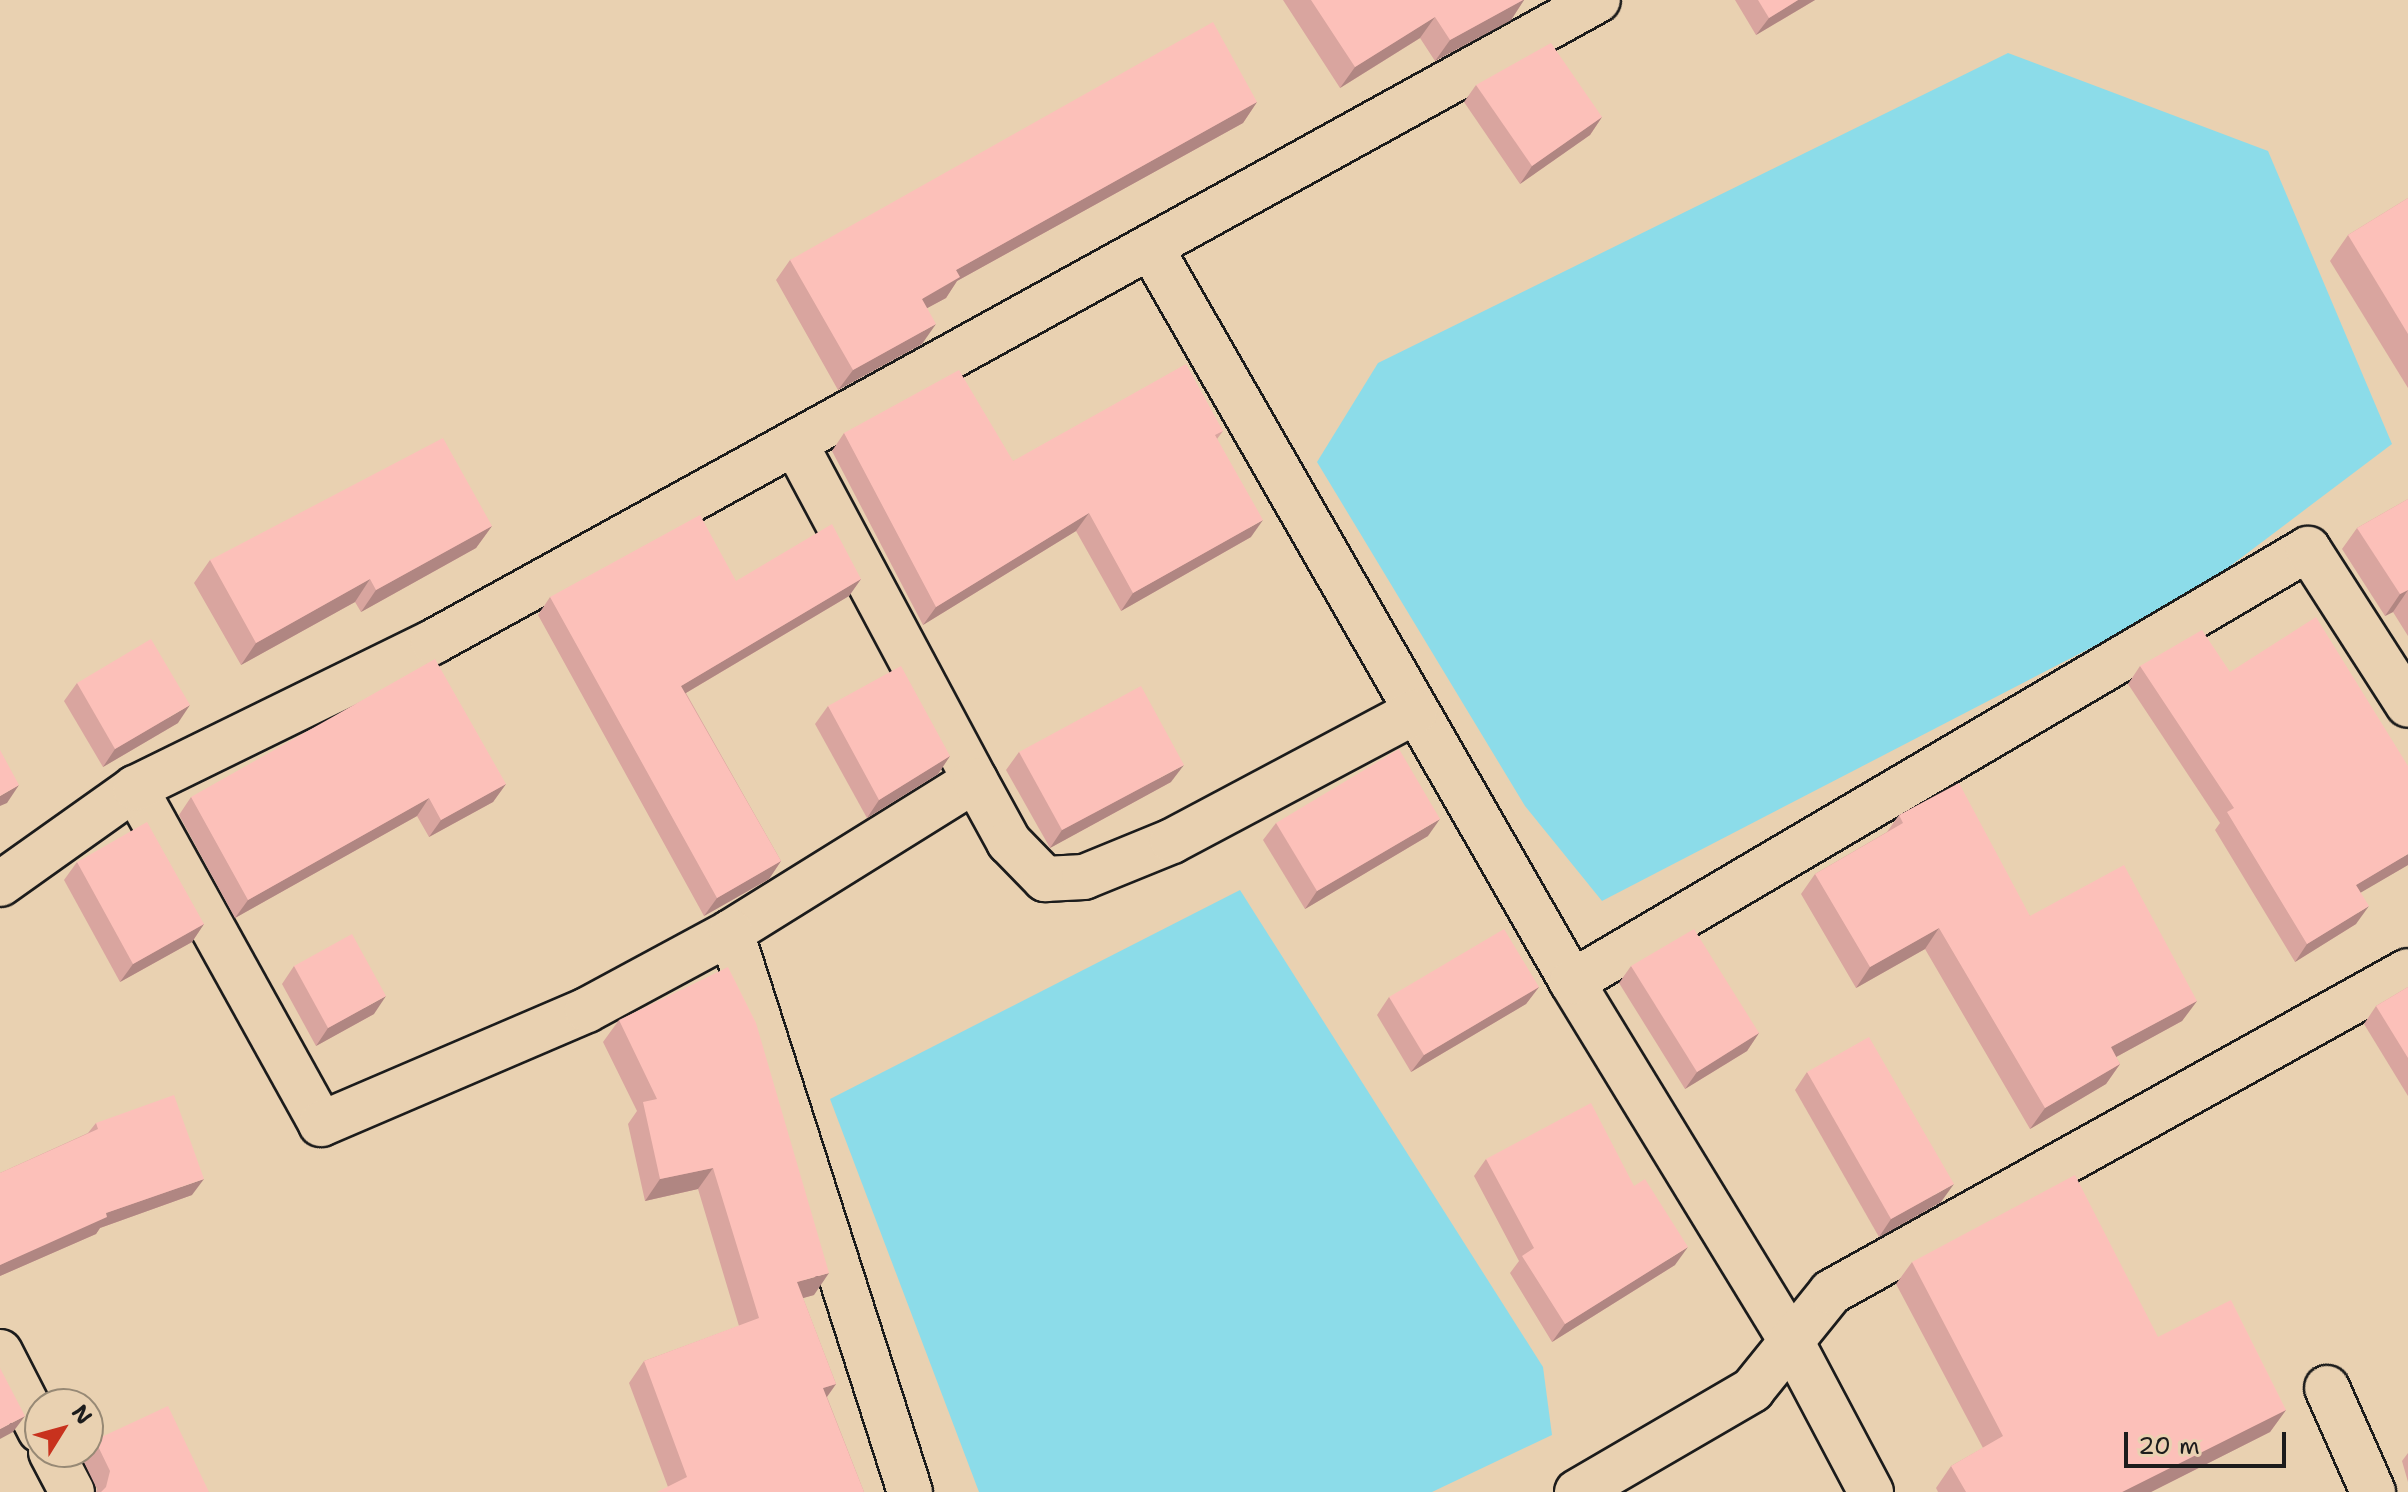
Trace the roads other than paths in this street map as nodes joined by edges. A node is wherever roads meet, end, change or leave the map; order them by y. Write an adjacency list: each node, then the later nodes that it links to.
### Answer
1 (1598, 0): 2 (street)
2 (1151, 248): 3 (street); 5 (street)
3 (795, 443): 6 (street); 7 (street)
4 (2408, 705): 11 (street)
5 (1415, 712): 6 (street); 11 (street)
6 (975, 780): 9 (street)
7 (135, 788): 8 (street); 9 (street)
8 (0, 884)
9 (731, 932): 18 (street)
10 (2408, 971): 12 (street)
11 (1572, 982): 12 (street)
12 (1791, 1341): 19 (street); 20 (street)
13 (0, 1352): 15 (street)
14 (2327, 1388): 21 (street)
15 (24, 1399)
16 (59, 1468): 17 (street)
17 (72, 1492)
18 (910, 1492)
19 (1577, 1492)
20 (1871, 1492)
21 (2373, 1492)

